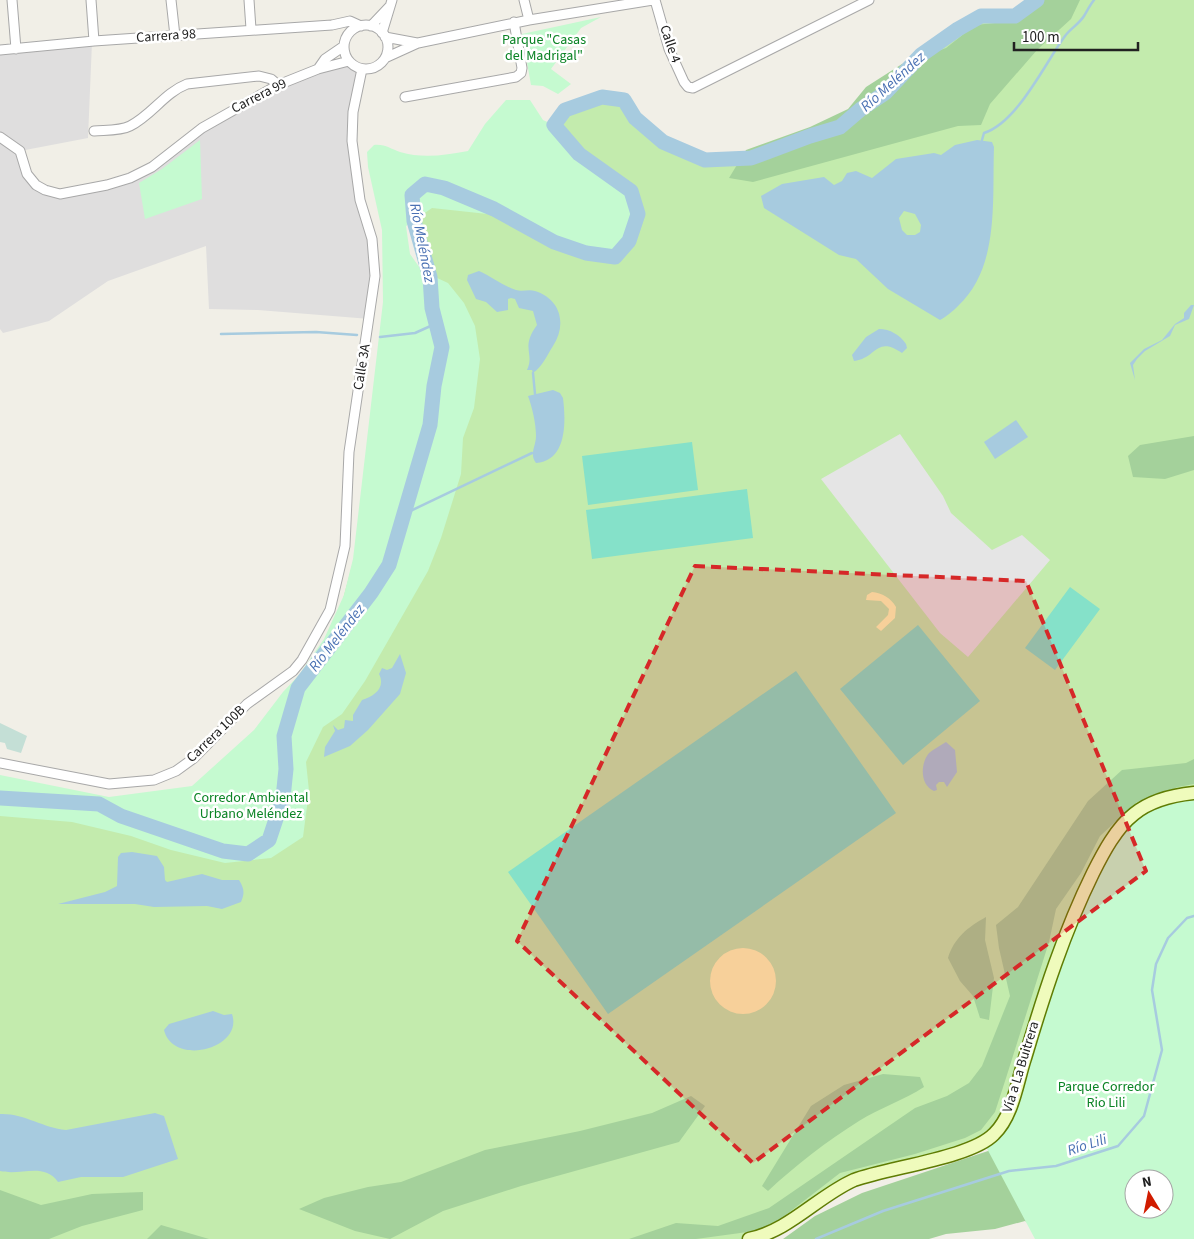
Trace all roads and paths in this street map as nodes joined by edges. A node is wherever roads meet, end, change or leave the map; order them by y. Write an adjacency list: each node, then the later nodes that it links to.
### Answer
1 (12, 0): 22 (street)
2 (91, 0): 18 (street)
3 (172, 0): 16 (street)
4 (249, 0): 14 (street)
5 (524, 0): 9 (street)
6 (654, 0): 7 (street, Calle 4); 9 (street)
7 (869, 0)
8 (390, 4): 13 (street); 15 (street)
9 (529, 20): 10 (street)
10 (514, 22): 19 (street); 28 (street)
11 (332, 25): 12 (street, Carrera 98); 14 (street, Carrera 98); 17 (street)
12 (361, 26): 13 (street); 17 (street)
13 (371, 26): 15 (street)
14 (251, 30): 16 (street, Carrera 98)
15 (384, 35): 19 (street); 23 (street)
16 (175, 36): 18 (street, Carrera 98)
17 (347, 36): 20 (street)
18 (94, 41): 22 (street, Carrera 98)
19 (418, 43): 23 (street)
20 (344, 46): 24 (street); 26 (street, Carrera 99)
21 (0, 50): 22 (street, Carrera 98)
22 (16, 50)
23 (384, 58): 25 (street)
24 (349, 61): 25 (street); 26 (street, Carrera 99)
25 (362, 68): 31 (street, Calle 3A)
26 (318, 69): 27 (street, Carrera 99)
27 (278, 84): 29 (street); 30 (street, Carrera 99)
28 (405, 97)
29 (94, 131)
30 (0, 138)
31 (302, 660): 32 (street, Carrera 100B)
32 (0, 763)
33 (1194, 793): 34 (street, Vía a La Buitrera)
34 (749, 1239)

